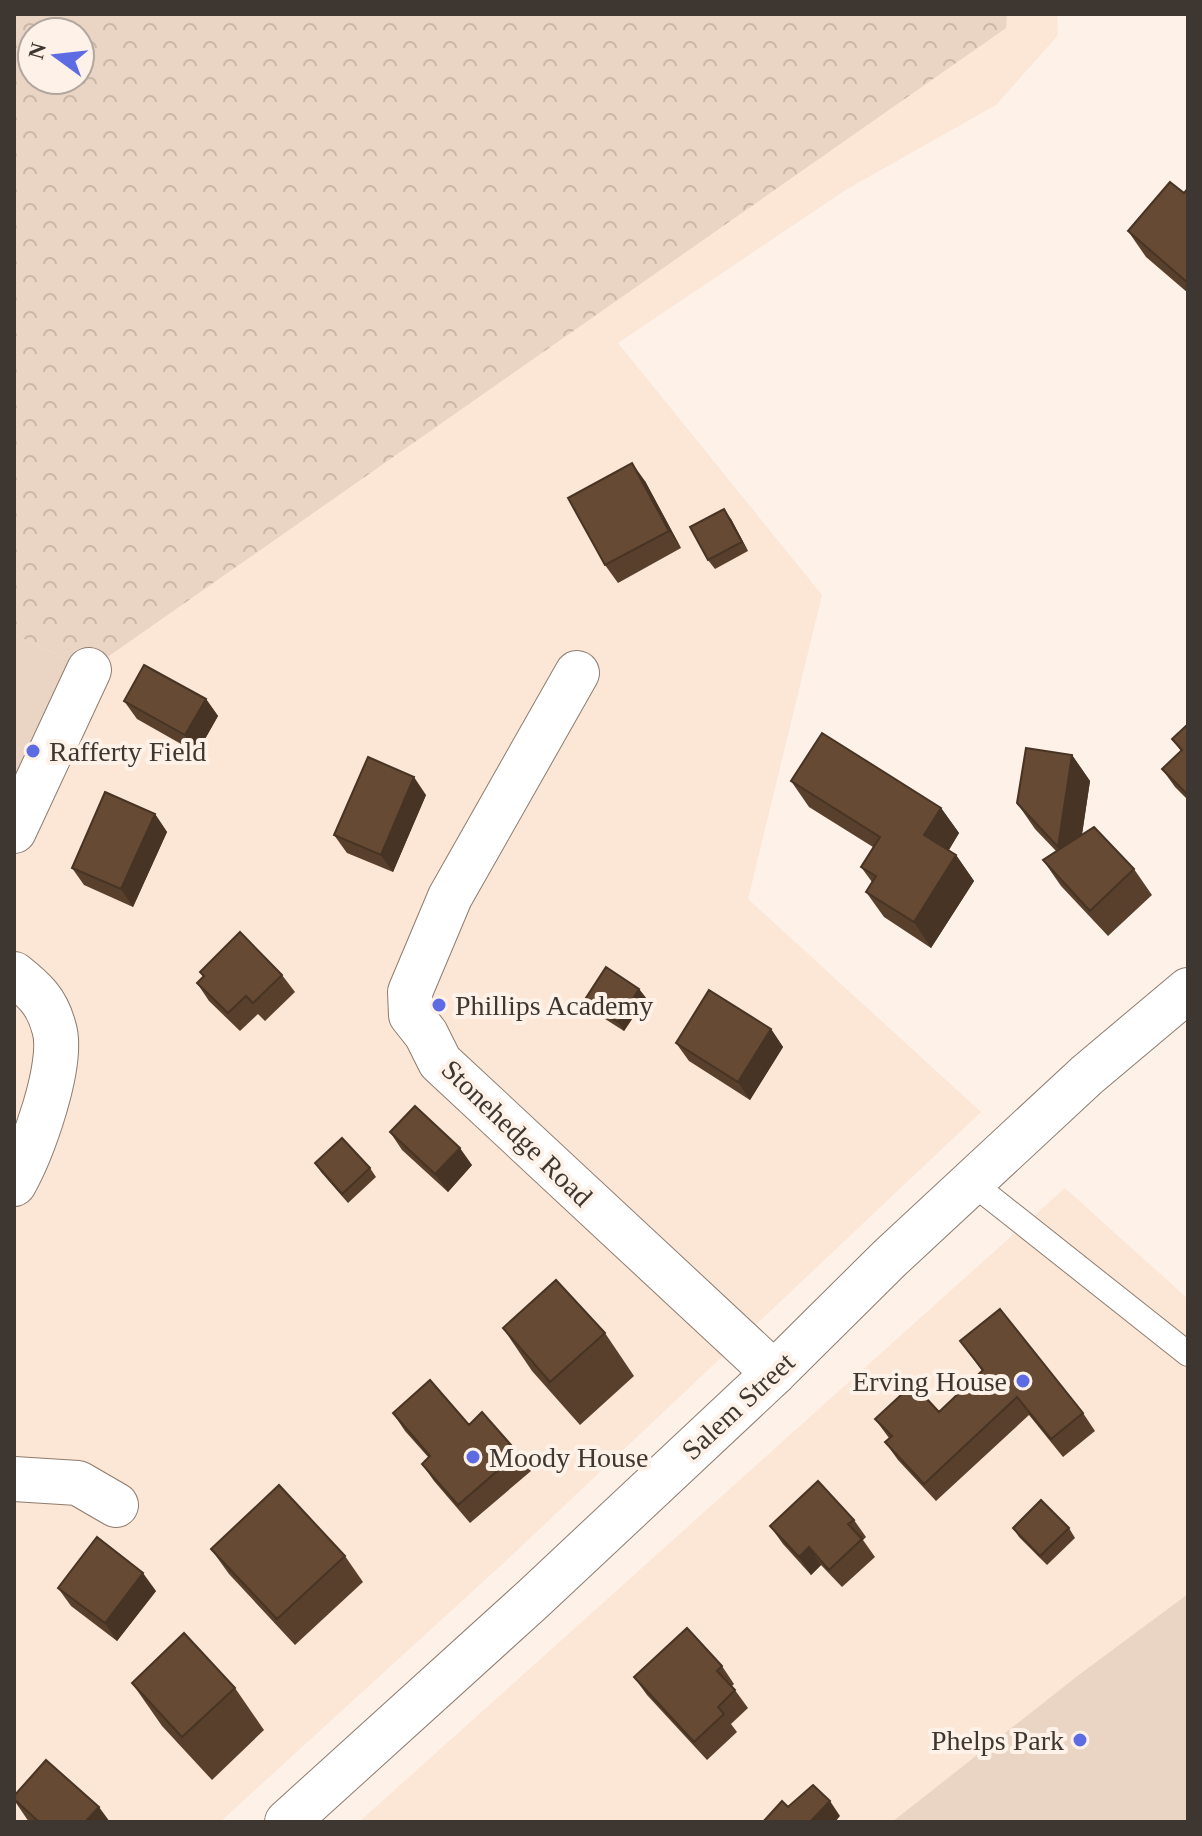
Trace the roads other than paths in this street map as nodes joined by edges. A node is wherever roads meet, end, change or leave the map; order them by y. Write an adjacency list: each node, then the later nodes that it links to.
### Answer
1 (89, 670): 3 (street)
2 (577, 673): 9 (street, Stonehedge Road)
3 (14, 831)
4 (14, 974): 7 (street)
5 (1188, 990): 6 (street, Salem Street)
6 (971, 1182): 8 (lane); 9 (street, Salem Street)
7 (14, 1184)
8 (1188, 1354)
9 (774, 1373): 12 (street, Salem Street)
10 (14, 1479): 11 (street)
11 (116, 1505)
12 (287, 1822)

